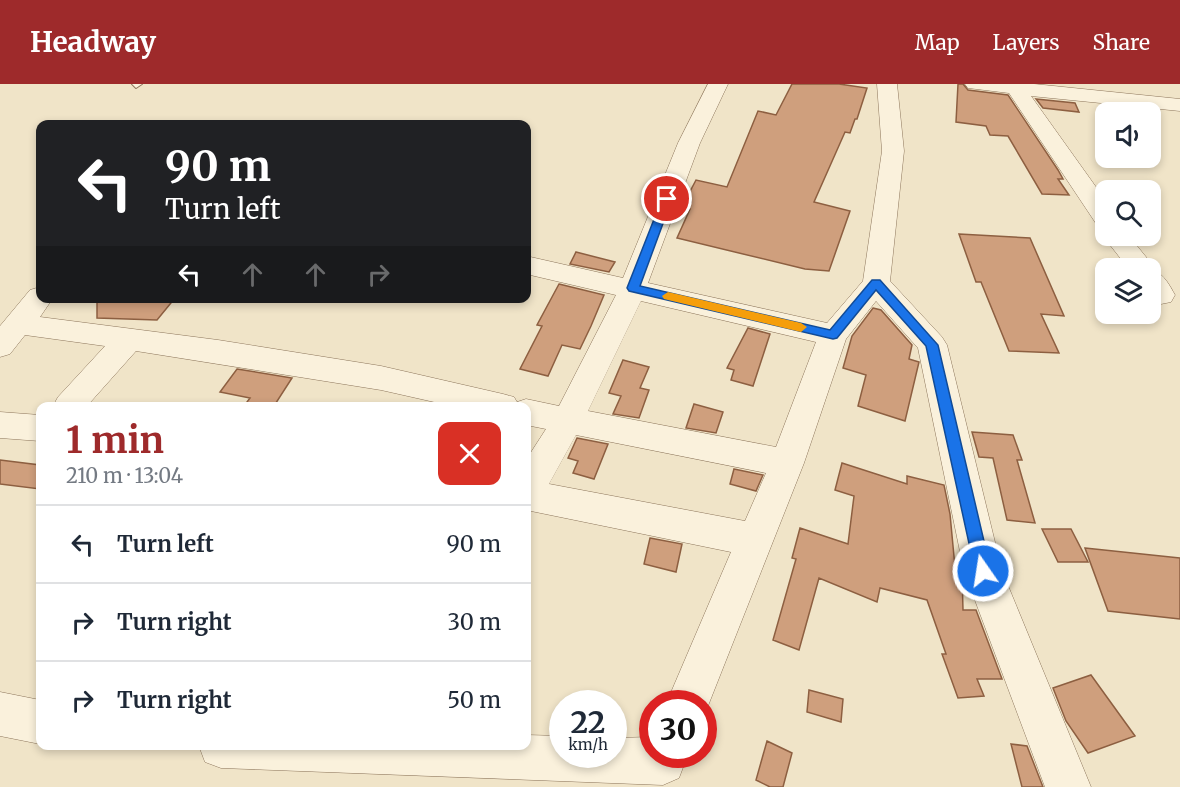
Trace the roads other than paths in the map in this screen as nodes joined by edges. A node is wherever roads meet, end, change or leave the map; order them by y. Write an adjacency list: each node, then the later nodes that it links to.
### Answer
1 (718, 84): 11 (street)
2 (887, 84): 10 (street)
3 (975, 84): 4 (street)
4 (1015, 88): 5 (street); 6 (street)
5 (1180, 105)
6 (1095, 204)
7 (1124, 246): 8 (street)
8 (1134, 258)
9 (531, 266): 11 (street)
10 (876, 283): 14 (street); 31 (street)
11 (633, 288): 14 (street); 19 (street)
12 (36, 302): 13 (street)
13 (9, 335): 15 (street)
14 (833, 335): 22 (street)
15 (129, 339): 16 (street); 17 (street)
16 (73, 402)
17 (486, 402)
18 (531, 413): 19 (street)
19 (568, 420): 22 (street); 23 (street)
20 (0, 425): 21 (street)
21 (36, 428)
22 (787, 463): 25 (street)
23 (531, 485)
24 (531, 495): 25 (street)
25 (755, 540): 26 (street)
26 (693, 690)
27 (0, 714): 28 (street)
28 (36, 721)
29 (301, 750): 30 (street)
30 (639, 767)
31 (1068, 787)

